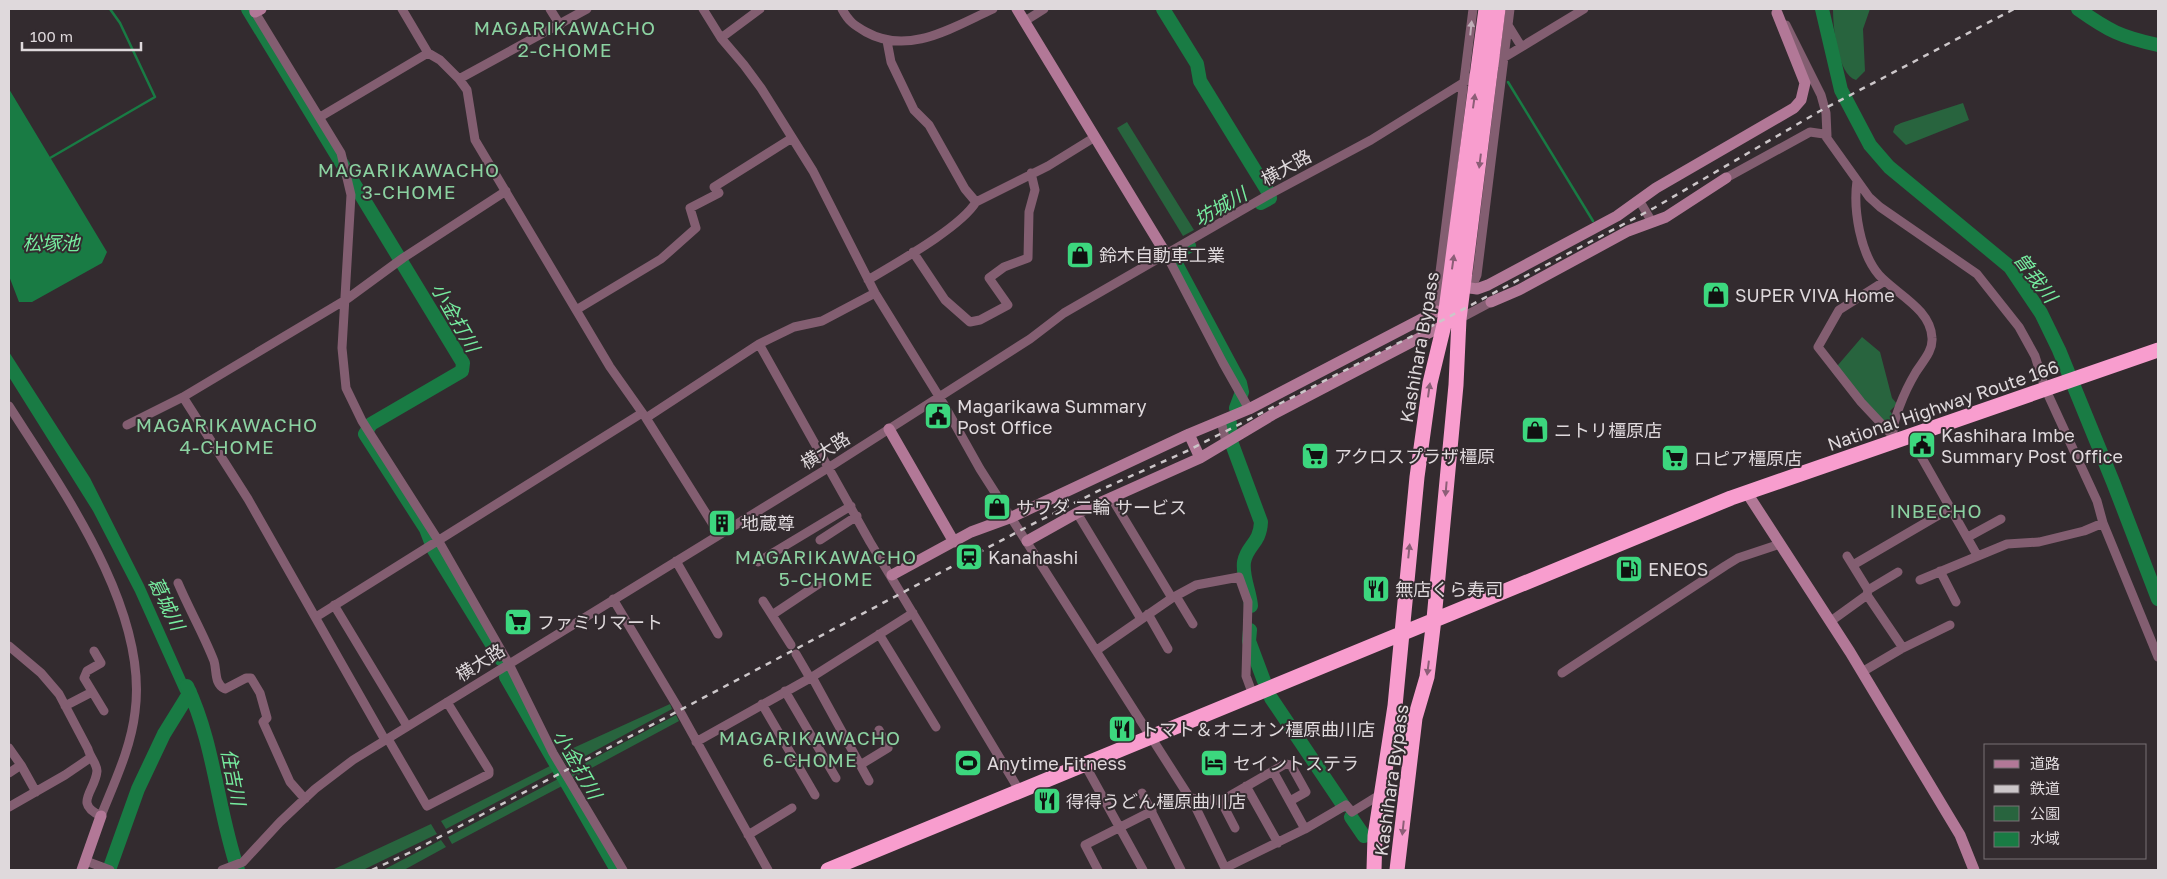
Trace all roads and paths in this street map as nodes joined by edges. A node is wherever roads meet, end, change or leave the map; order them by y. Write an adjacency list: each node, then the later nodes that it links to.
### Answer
1 (402, 9): 23 (street)
2 (550, 9): 18 (street)
3 (587, 9): 18 (street)
4 (703, 9): 20 (street)
5 (760, 9): 20 (street)
6 (842, 9): 21 (street)
7 (993, 9): 21 (street)
8 (1017, 9): 17 (street)
9 (1044, 9): 17 (street)
10 (1473, 9): 28 (street, one-way to 10)
11 (1486, 9): 26 (highway, Kashihara Bypass)
12 (1498, 9): 25 (highway, Kashihara Bypass)
13 (1510, 9): 19 (street)
14 (1584, 9): 22 (street)
15 (256, 10): 29 (street)
16 (1776, 11): 30 (street); 37 (street)
17 (1025, 21): 31 (street)
18 (560, 25): 27 (street)
19 (1508, 25): 22 (street); 24 (street)
20 (721, 38): 32 (street)
21 (887, 41): 38 (street)
22 (1521, 46): 24 (street)
23 (428, 53): 27 (street); 29 (street)
24 (1505, 56): 25 (street, 横大路); 44 (street)
25 (1491, 65): 26 (street, 横大路); 44 (highway, Kashihara Bypass, one-way to 44)
26 (1478, 74): 28 (street, 横大路); 49 (highway, Kashihara Bypass, one-way to 26)
27 (459, 79): 36 (street)
28 (1464, 83): 41 (street, 横大路); 49 (street)
29 (320, 117): 46 (street)
30 (1827, 136): 34 (street); 35 (street)
31 (1095, 137): 33 (street); 41 (street)
32 (792, 138): 42 (street); 48 (street)
33 (1031, 173): 38 (street); 40 (street)
34 (1726, 178): 39 (street)
35 (1857, 181): 43 (street); 53 (street)
36 (506, 191): 46 (street); 48 (street)
37 (1639, 200): 39 (street); 44 (street)
38 (976, 202): 40 (street)
39 (1652, 222): 47 (street)
40 (913, 252): 42 (street)
41 (1166, 254): 55 (street, 横大路); 57 (street)
42 (868, 280): 45 (street)
43 (1885, 281): 65 (street); 65 (street)
44 (1468, 288): 50 (highway, Kashihara Bypass)
45 (875, 293): 51 (street); 55 (street)
46 (346, 299): 54 (street); 80 (street)
47 (1491, 302): 50 (street)
48 (576, 310): 58 (street)
49 (1443, 315): 50 (street); 57 (street); 66 (street); 112 (highway, Kashihara Bypass, one-way to 49)
50 (1459, 319): 106 (highway, Kashihara Bypass, one-way to 106)
51 (759, 344): 58 (street); 68 (street)
52 (2158, 350): 53 (highway, National Highway Route 166)
53 (2046, 388): 64 (highway, National Highway Route 166); 77 (street)
54 (184, 397): 61 (street); 104 (street)
55 (938, 397): 62 (street, 横大路); 75 (street)
56 (9, 406): 59 (street)
57 (1249, 408): 60 (street)
58 (644, 415): 78 (street); 80 (street)
59 (13, 421): 164 (street)
60 (1221, 421): 63 (street); 66 (street)
61 (127, 425)
62 (888, 429): 68 (street, 横大路); 83 (street)
63 (1189, 434): 67 (street); 75 (street)
64 (1910, 437): 65 (highway, National Highway Route 166); 72 (street)
65 (1892, 438): 69 (highway, National Highway Route 166)
66 (1226, 442): 67 (street)
67 (1200, 458): 70 (street)
68 (828, 468): 71 (street); 78 (street, 横大路)
69 (1748, 493): 84 (street); 106 (highway, National Highway Route 166)
70 (1111, 498): 73 (street); 97 (street)
71 (851, 506): 74 (street); 88 (street)
72 (1949, 510): 79 (street); 89 (street)
73 (1077, 513): 82 (street); 105 (street)
74 (857, 516): 81 (street); 92 (street)
75 (1012, 517): 82 (street); 83 (street)
76 (2001, 520): 79 (street)
77 (2103, 523): 85 (street); 120 (street)
78 (719, 534): 87 (street, 横大路)
79 (1968, 537): 85 (street)
80 (438, 540): 101 (street); 122 (street)
81 (820, 540)
82 (1027, 541): 117 (street)
83 (954, 542): 92 (street)
84 (1780, 544): 107 (street); 125 (street)
85 (1977, 555): 90 (street)
86 (1847, 556): 89 (street)
87 (676, 560): 98 (street, 横大路); 110 (street)
88 (758, 562)
89 (1852, 566): 96 (street)
90 (1940, 571): 93 (street); 100 (street)
91 (1898, 572): 96 (street)
92 (892, 575): 102 (street)
93 (1920, 580)
94 (823, 581): 103 (street)
95 (178, 583): 158 (street)
96 (1867, 592): 107 (street); 115 (street)
97 (1174, 597): 105 (street); 108 (street); 129 (street)
98 (613, 598): 122 (street, 横大路); 139 (street)
99 (763, 601): 103 (street)
100 (1956, 602)
101 (334, 605): 104 (street); 134 (street)
102 (913, 613): 111 (street); 152 (street)
103 (772, 615): 113 (street)
104 (316, 617): 138 (street)
105 (1145, 617): 116 (street); 117 (street)
106 (1434, 619): 112 (highway, National Highway Route 166); 146 (highway, Kashihara Bypass, one-way to 146)
107 (1831, 621): 124 (street)
108 (1193, 624)
109 (1950, 625): 115 (street)
110 (718, 634)
111 (879, 634): 126 (street); 135 (street)
112 (1401, 634): 121 (highway, National Highway Route 166); 123 (highway, Kashihara Bypass)
113 (791, 645)
114 (9, 648): 132 (street)
115 (1903, 648): 124 (street)
116 (1168, 649)
117 (1097, 650): 137 (street)
118 (94, 651): 128 (street)
119 (796, 654): 126 (street)
120 (2158, 657)
121 (1341, 660): 123 (highway); 129 (highway)
122 (509, 664): 130 (street, 横大路); 174 (street)
123 (1397, 667): 145 (highway, Kashihara Bypass)
124 (1862, 672): 182 (street)
125 (1562, 673)
126 (811, 677): 127 (street); 144 (street)
127 (785, 691): 131 (street); 149 (street)
128 (92, 692): 132 (street); 133 (street)
129 (1253, 695): 137 (highway)
130 (447, 702): 134 (street, 横大路); 138 (street)
131 (762, 704): 139 (street); 156 (street)
132 (65, 706): 141 (street)
133 (104, 711)
134 (407, 726): 138 (street, 横大路)
135 (936, 727)
136 (879, 730): 144 (street)
137 (1151, 737): 142 (highway); 157 (street)
138 (387, 739): 158 (street, 横大路)
139 (696, 742): 168 (street)
140 (9, 749): 143 (street)
141 (90, 758): 153 (street); 164 (street)
142 (1084, 764): 152 (highway); 165 (street)
143 (22, 765): 148 (street); 153 (street)
144 (860, 765): 150 (street)
145 (1384, 767): 146 (highway); 155 (highway, Kashihara Bypass)
146 (1409, 768): 181 (highway, Kashihara Bypass, one-way to 181)
147 (1273, 770): 151 (street); 160 (street); 160 (street)
148 (9, 773)
149 (836, 778)
150 (869, 781)
151 (1246, 786): 159 (street); 169 (street)
152 (1020, 790): 176 (highway)
153 (36, 792): 161 (street)
154 (1142, 793): 163 (street)
155 (1381, 794): 167 (street); 180 (highway, Kashihara Bypass)
156 (815, 795)
157 (1190, 798): 159 (street); 172 (street)
158 (305, 799): 171 (street, 横大路)
159 (1220, 801): 166 (street)
160 (1290, 801): 167 (street)
161 (9, 806)
162 (792, 808): 168 (street)
163 (1152, 811): 165 (street); 179 (street)
164 (101, 816): 170 (street)
165 (1120, 827): 177 (street); 178 (street)
166 (1235, 828)
167 (1305, 829): 169 (street)
168 (748, 834): 175 (street)
169 (1278, 843): 172 (street)
170 (87, 865): 173 (street)
171 (225, 869)
172 (1226, 869)
173 (110, 870)
174 (622, 870)
175 (768, 870)
176 (828, 870)
177 (1098, 870)
178 (1143, 870)
179 (1181, 870)
180 (1374, 870)
181 (1397, 870)
182 (1974, 870)

